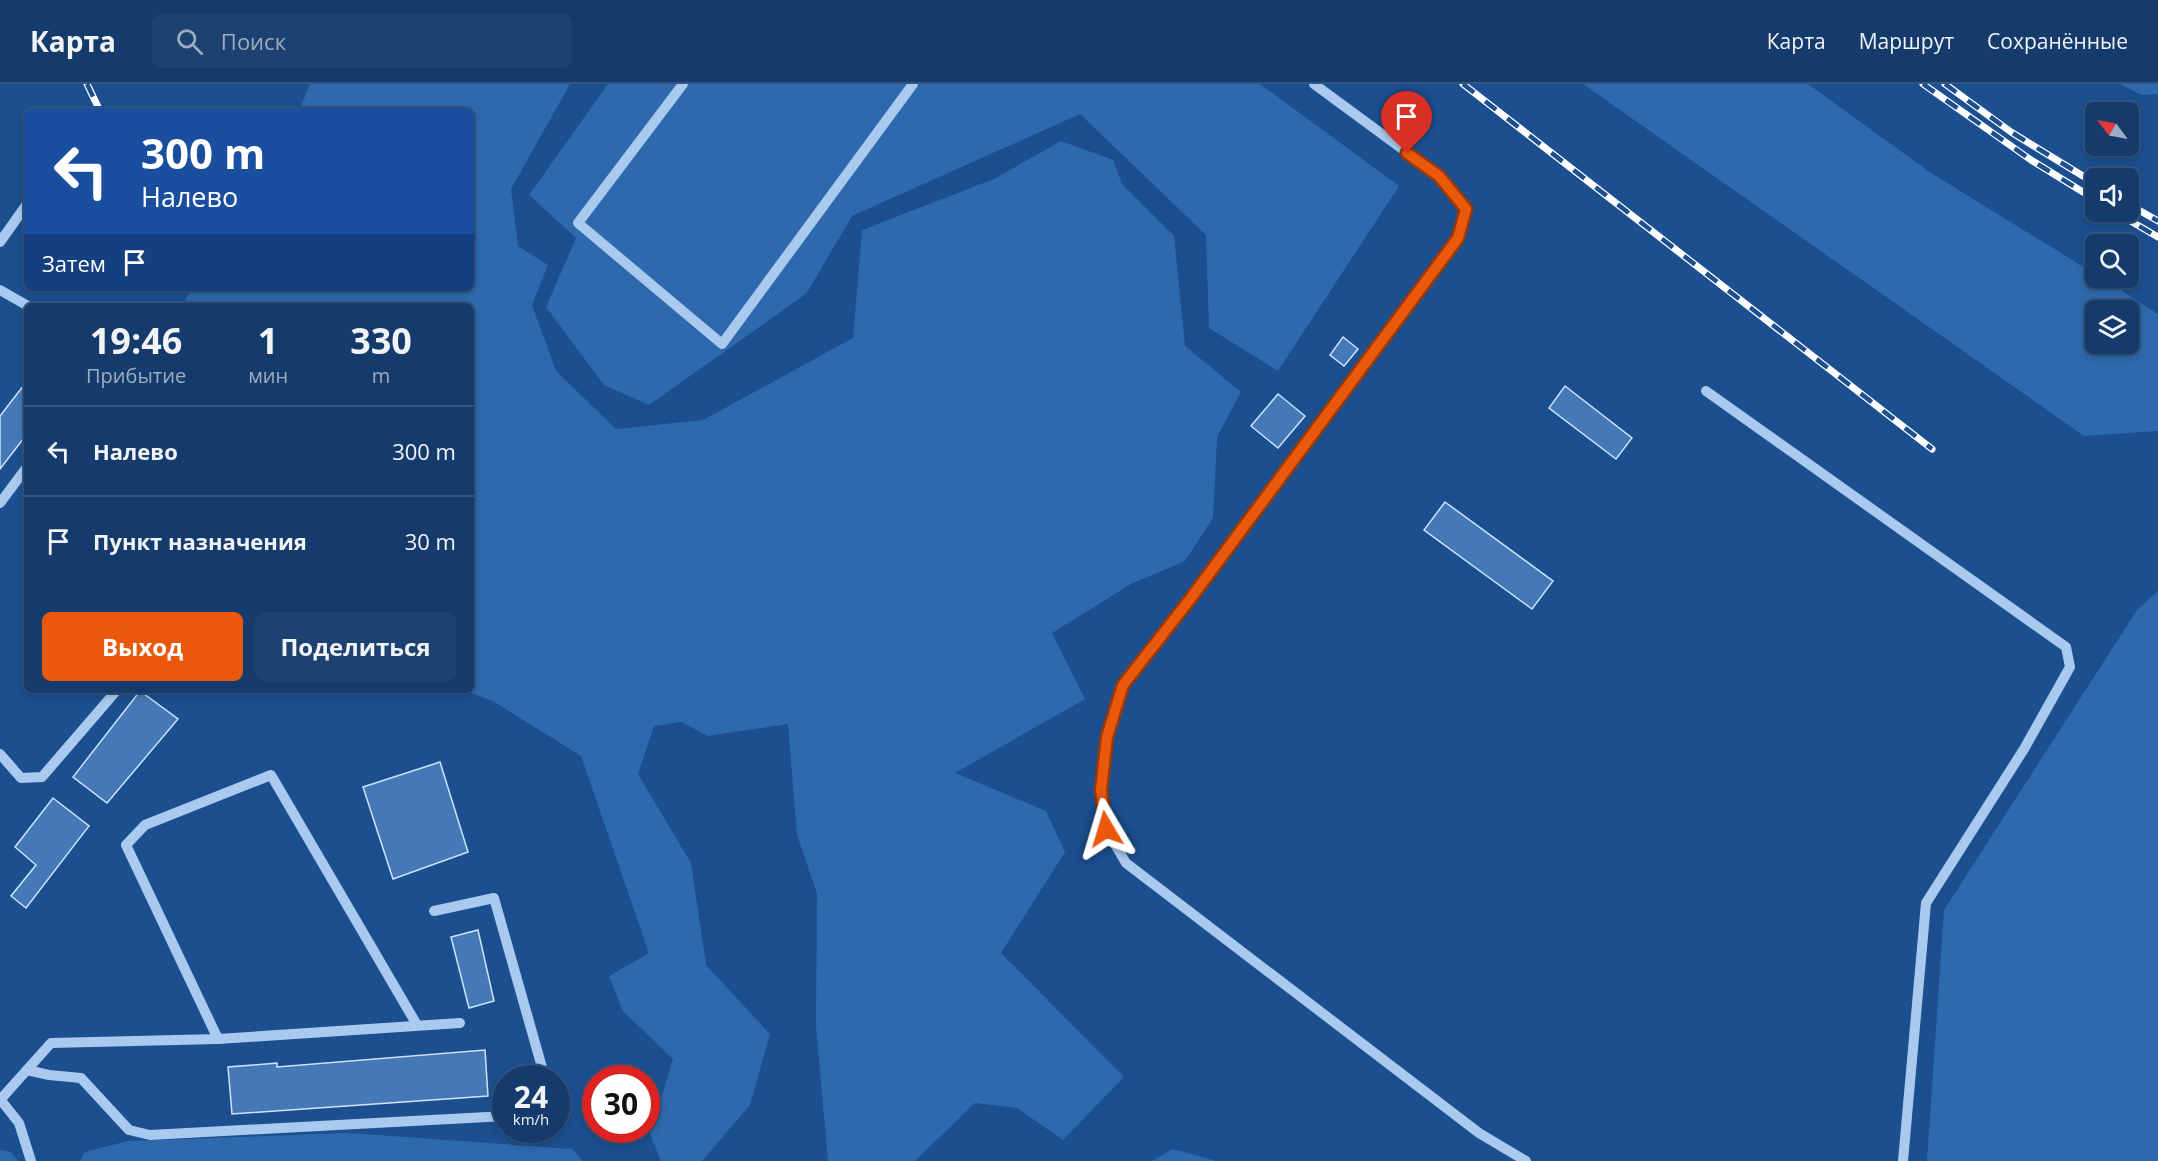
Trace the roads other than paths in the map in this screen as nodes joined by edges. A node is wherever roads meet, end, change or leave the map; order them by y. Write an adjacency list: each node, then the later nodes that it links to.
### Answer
1 (683, 84): 2 (street)
2 (913, 84)
3 (1314, 84): 22 (street)
4 (24, 208): 5 (street)
5 (0, 242)
6 (0, 290): 7 (street)
7 (24, 304)
8 (1706, 391): 23 (street)
9 (24, 471): 10 (street)
10 (0, 503)
11 (114, 693): 12 (street)
12 (0, 754)
13 (434, 911): 17 (street)
14 (460, 1023): 15 (street)
15 (417, 1025): 16 (street); 16 (street)
16 (218, 1039): 18 (street)
17 (541, 1065)
18 (27, 1070): 19 (street); 20 (street)
19 (0, 1099): 21 (street)
20 (492, 1117)
21 (31, 1161)
22 (1526, 1161)
23 (1903, 1161)

